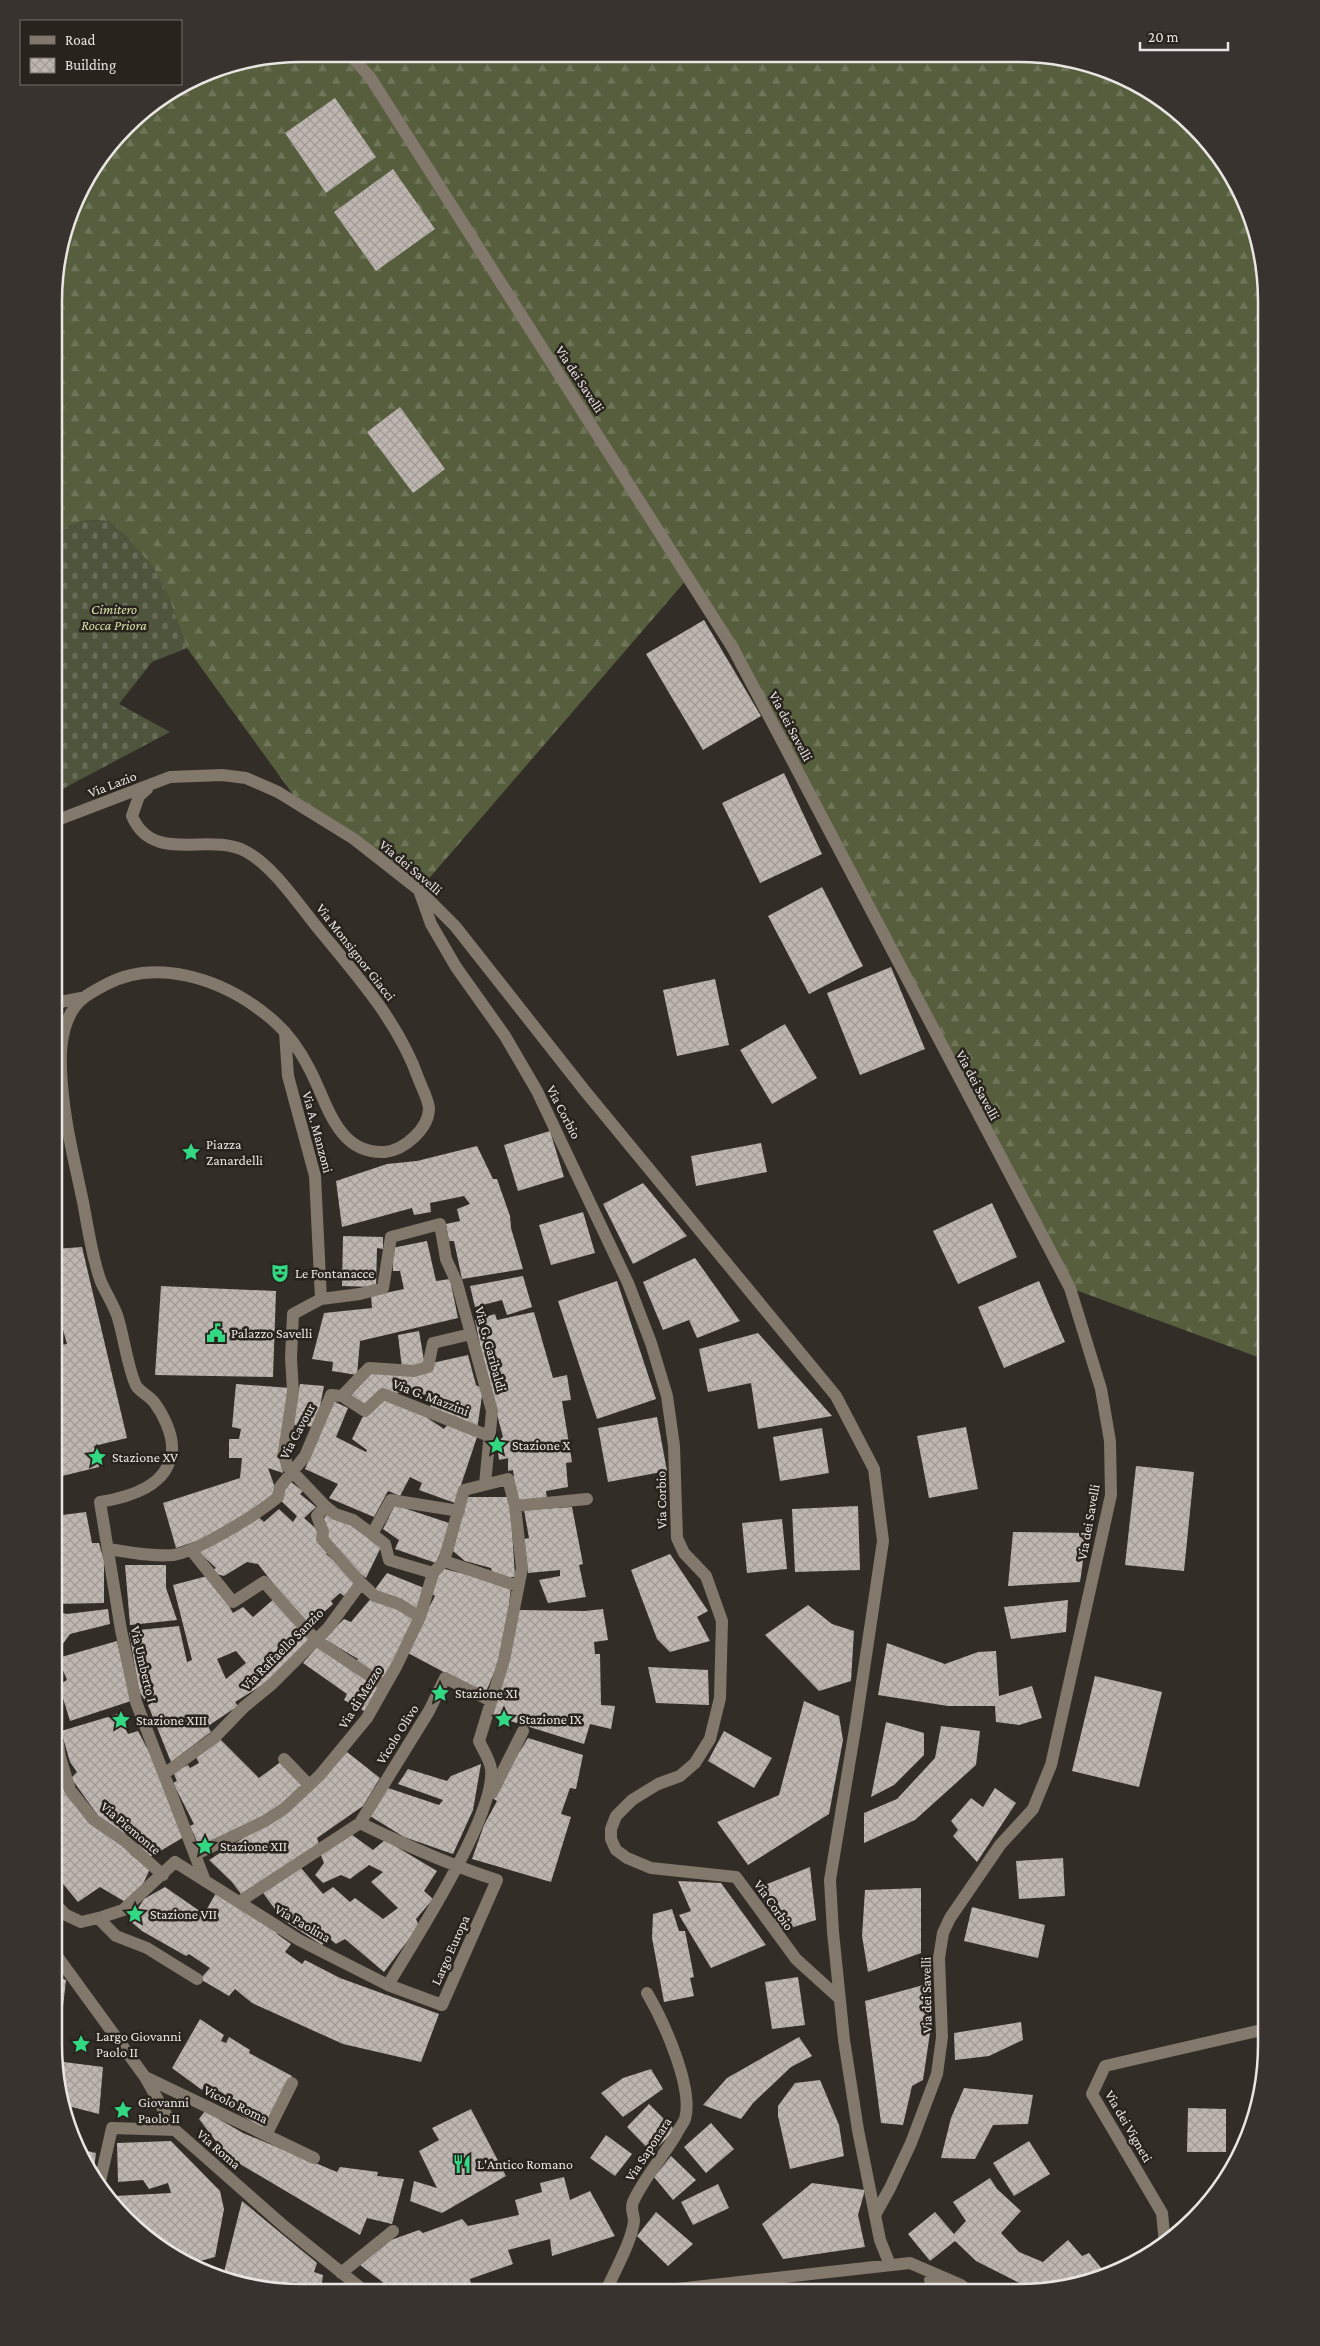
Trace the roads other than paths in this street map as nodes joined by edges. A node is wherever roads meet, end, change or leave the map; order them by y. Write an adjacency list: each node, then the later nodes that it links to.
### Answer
1 (356, 62): 58 (street, Via dei Savelli)
2 (151, 785): 3 (street, Via Lazio); 4 (street, Via dei Savelli); 8 (street, Via Monsignor Giacci)
3 (63, 818)
4 (419, 890): 50 (street, Via dei Savelli); 50 (street, Via Corbio)
5 (82, 998): 6 (street); 7 (street, Via Monsignor Giacci); 8 (street, Via Monsignor Giacci)
6 (63, 1002)
7 (63, 1030)
8 (285, 1032): 10 (street, Via A. Manzoni)
9 (63, 1093): 17 (street, Via Monsignor Giacci)
10 (321, 1299): 11 (street, Via G. Garibaldi); 14 (street)
11 (471, 1334): 12 (street, Via Cavour); 13 (street, Via G. Garibaldi)
12 (342, 1396): 13 (street, Via G. Mazzini); 14 (street, Via Cavour)
13 (489, 1436): 15 (street, Via G. Garibaldi)
14 (292, 1473): 18 (street); 23 (street)
15 (485, 1484): 19 (street); 20 (street, Via di Mezzo)
16 (587, 1499): 19 (street)
17 (100, 1502): 22 (street, Via Umberto I)
18 (325, 1506): 21 (street); 26 (street)
19 (515, 1506): 27 (street)
20 (459, 1510): 21 (street); 24 (street, Via di Mezzo)
21 (372, 1534): 25 (street)
22 (108, 1549): 23 (street); 35 (street, Via Umberto I)
23 (191, 1550): 29 (street)
24 (444, 1561): 25 (street, Via di Mezzo); 27 (street)
25 (433, 1573): 28 (street, Via di Mezzo)
26 (361, 1583): 28 (street); 29 (street, Via Raffaello Sanzio)
27 (518, 1586): 31 (street)
28 (420, 1617): 30 (street, Via di Mezzo)
29 (316, 1640): 30 (street); 35 (street, Via Raffaello Sanzio)
30 (385, 1686): 36 (street, Via di Mezzo)
31 (491, 1701): 37 (street); 38 (street, Vicolo Olivo)
32 (523, 1731): 37 (street)
33 (284, 1759): 36 (street)
34 (63, 1767): 41 (street, Via Piemonte)
35 (164, 1774): 39 (street, Via Umberto I)
36 (310, 1785): 39 (street, Via di Mezzo)
37 (486, 1807): 40 (street)
38 (360, 1823): 40 (street); 43 (street, Vicolo Olivo)
39 (196, 1854): 42 (street, Via Umberto I)
40 (456, 1867): 48 (street); 48 (street, Largo Europa)
41 (163, 1875): 42 (street, Via Paolina); 45 (street)
42 (205, 1881): 43 (street, Via Paolina)
43 (239, 1902): 48 (street, Via Paolina)
44 (63, 1912): 45 (street)
45 (98, 1918): 47 (street)
46 (63, 1967): 52 (street, Via Roma)
47 (197, 1979)
48 (388, 1985)
49 (647, 1993): 64 (street, Via Saponara)
50 (839, 1998): 58 (street, Via dei Savelli)
51 (1258, 2031): 60 (street, Via dei Vigneti)
52 (145, 2077): 54 (street, Via Roma); 55 (street, Vicolo Roma)
53 (292, 2083): 55 (street)
54 (175, 2130): 57 (street); 62 (street, Via Roma)
55 (266, 2136): 56 (street, Vicolo Roma)
56 (314, 2158)
57 (102, 2175)
58 (875, 2215): 61 (street, Via dei Savelli)
59 (394, 2231): 62 (street)
60 (1164, 2234)
61 (890, 2265): 65 (street); 66 (street); 67 (street)
62 (341, 2273): 63 (street, Via Roma)
63 (355, 2284)
64 (609, 2284)
65 (721, 2284)
66 (938, 2284)
67 (959, 2284)

